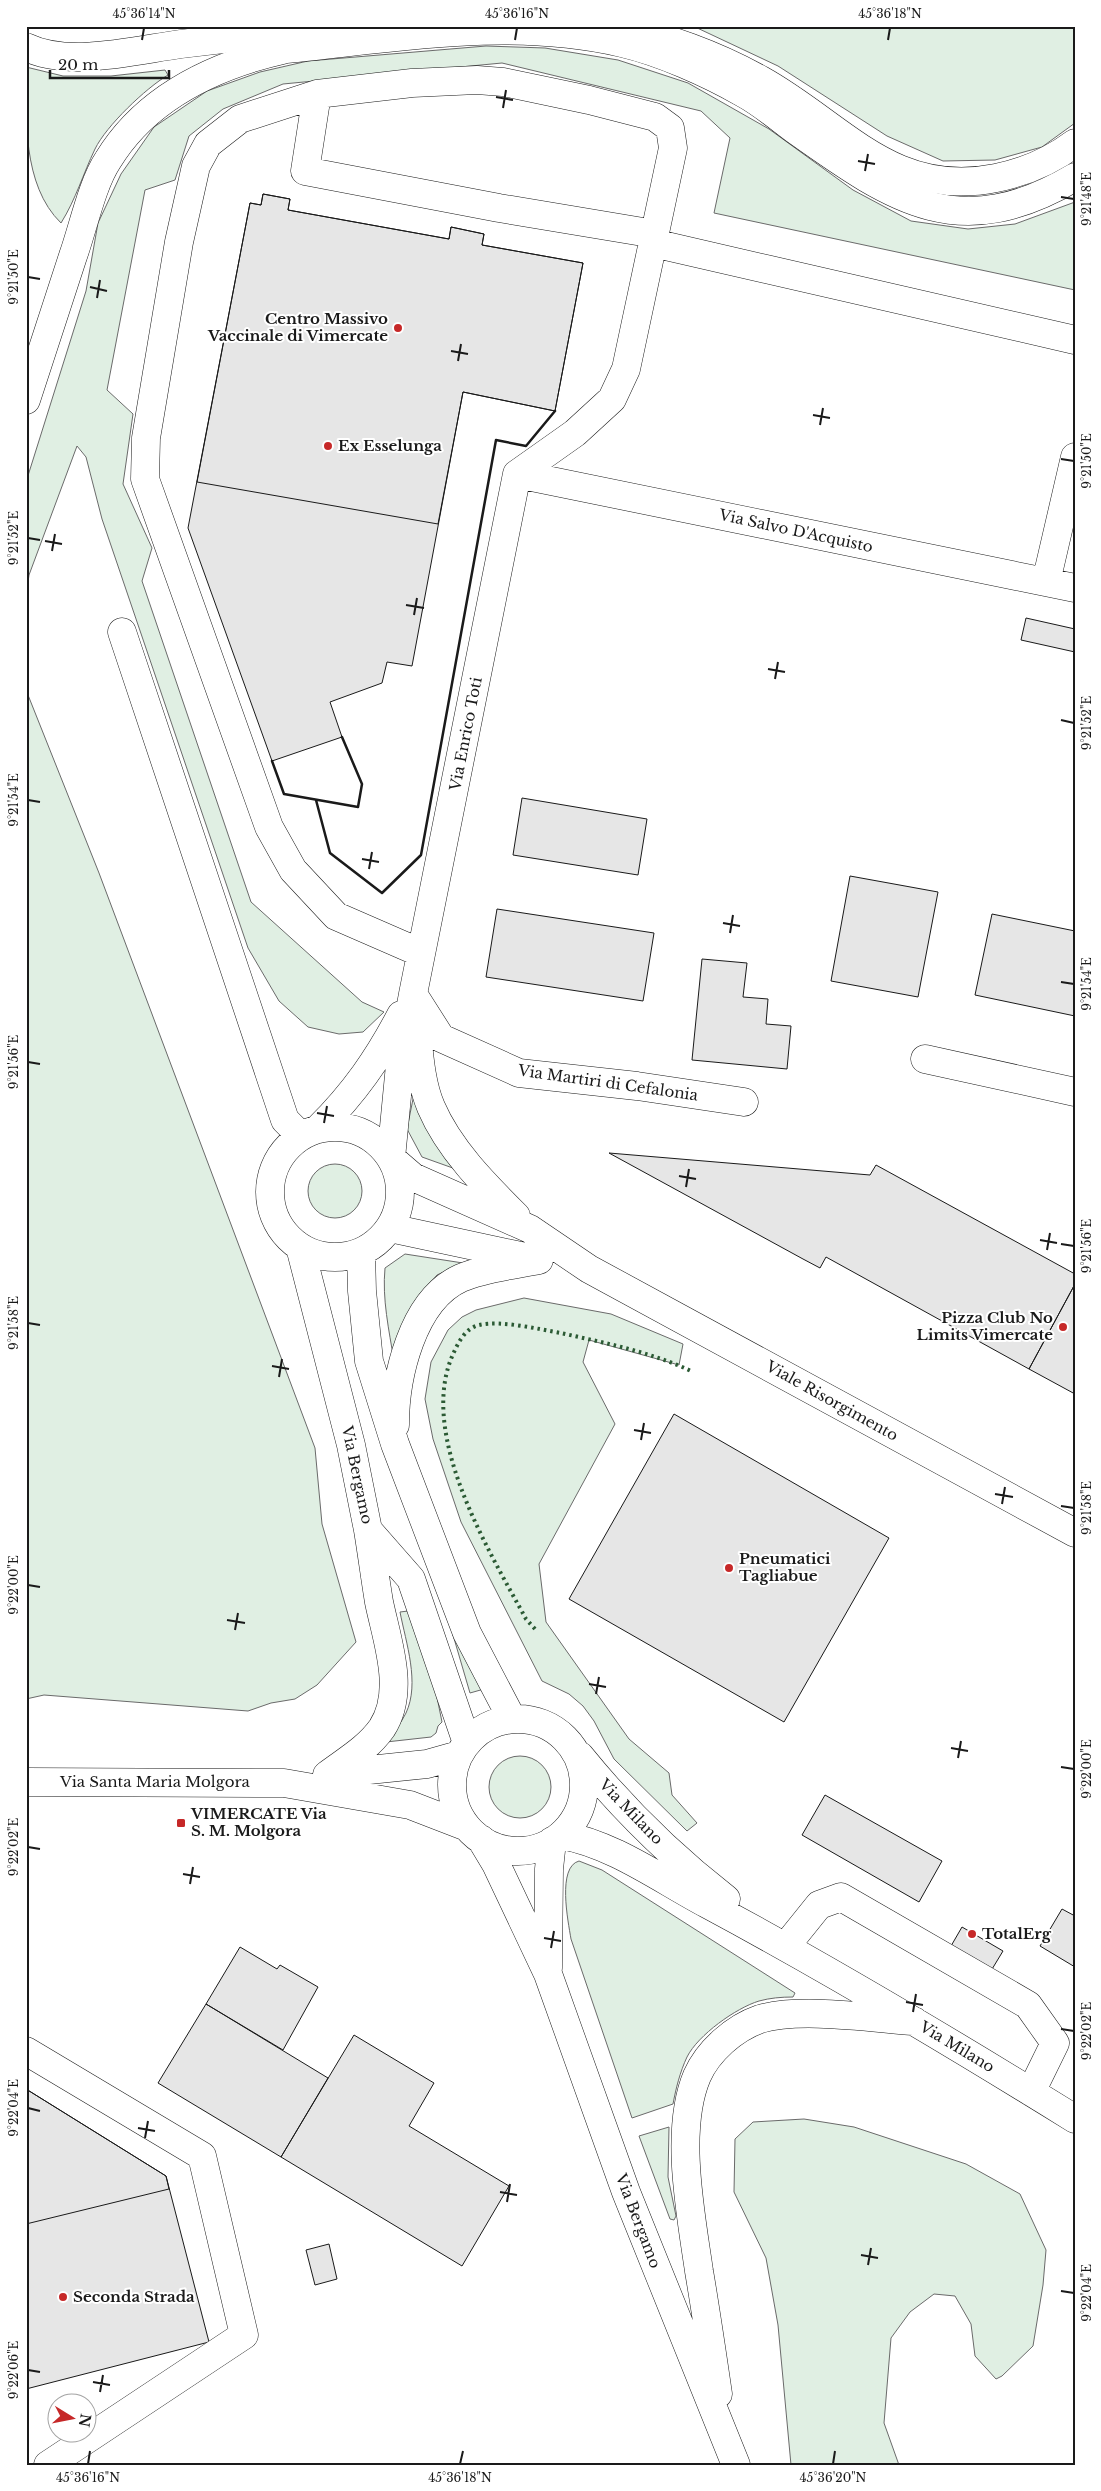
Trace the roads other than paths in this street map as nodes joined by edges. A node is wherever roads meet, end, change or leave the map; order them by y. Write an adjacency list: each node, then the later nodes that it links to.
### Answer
1 (332, 26): 3 (main road)
2 (616, 26): 5 (main road)
3 (26, 47)
4 (317, 94): 7 (main road); 7 (main road); 15 (main road)
5 (1075, 143)
6 (1075, 177): 9 (main road)
7 (654, 238): 8 (main road); 11 (main road)
8 (1075, 340)
9 (26, 400)
10 (1075, 457): 12 (main road)
11 (517, 474): 12 (main road, Via Salvo D'Acquisto); 15 (main road, Via Enrico Toti)
12 (1046, 582): 13 (main road, Via Salvo D'Acquisto)
13 (1075, 588)
14 (122, 632): 20 (main road)
15 (421, 953): 16 (main road, Via Enrico Toti)
16 (413, 994): 19 (main road, Via Martiri di Cefalonia); 20 (main road, Via Enrico Toti); 21 (main road, Via Enrico Toti); 23 (main road, Viale Risorgimento)
17 (925, 1059): 18 (main road)
18 (1075, 1092)
19 (744, 1102)
20 (310, 1132): 21 (main road); 24 (main road)
21 (391, 1158): 22 (main road); 23 (main road, Viale Risorgimento)
22 (390, 1228): 25 (main road); 26 (main road, Viale Risorgimento)
23 (530, 1230): 27 (main road, Viale Risorgimento)
24 (300, 1248): 25 (main road); 29 (main road, Via Bergamo)
25 (361, 1252): 28 (main road)
26 (539, 1260): 27 (main road, Viale Risorgimento); 28 (main road, Viale Risorgimento)
27 (589, 1269): 30 (main road, Viale Risorgimento)
28 (395, 1444): 31 (main road)
29 (368, 1530): 32 (main road, Via Bergamo); 34 (main road, Via Santa Maria Molgora)
30 (1075, 1534)
31 (512, 1719): 32 (main road); 33 (main road)
32 (463, 1749): 34 (main road, Via Santa Maria Molgora); 37 (main road)
33 (574, 1750): 38 (main road); 39 (main road, Via Milano)
34 (327, 1774): 36 (main road, Via Santa Maria Molgora)
35 (26, 1782): 36 (main road, Via Santa Maria Molgora)
36 (284, 1783): 37 (main road, Via Santa Maria Molgora)
37 (474, 1833): 38 (main road); 40 (main road, Via Bergamo)
38 (556, 1838): 39 (main road, Via Milano); 40 (main road, Via Bergamo)
39 (786, 1946): 41 (main road, Via Milano); 43 (main road)
40 (548, 1974): 45 (main road, Via Bergamo)
41 (914, 2021): 43 (main road, Via Milano); 45 (main road)
42 (26, 2051): 46 (main road)
43 (1031, 2092): 44 (main road, Via Milano)
44 (1075, 2119)
45 (731, 2454)
46 (48, 2465)

